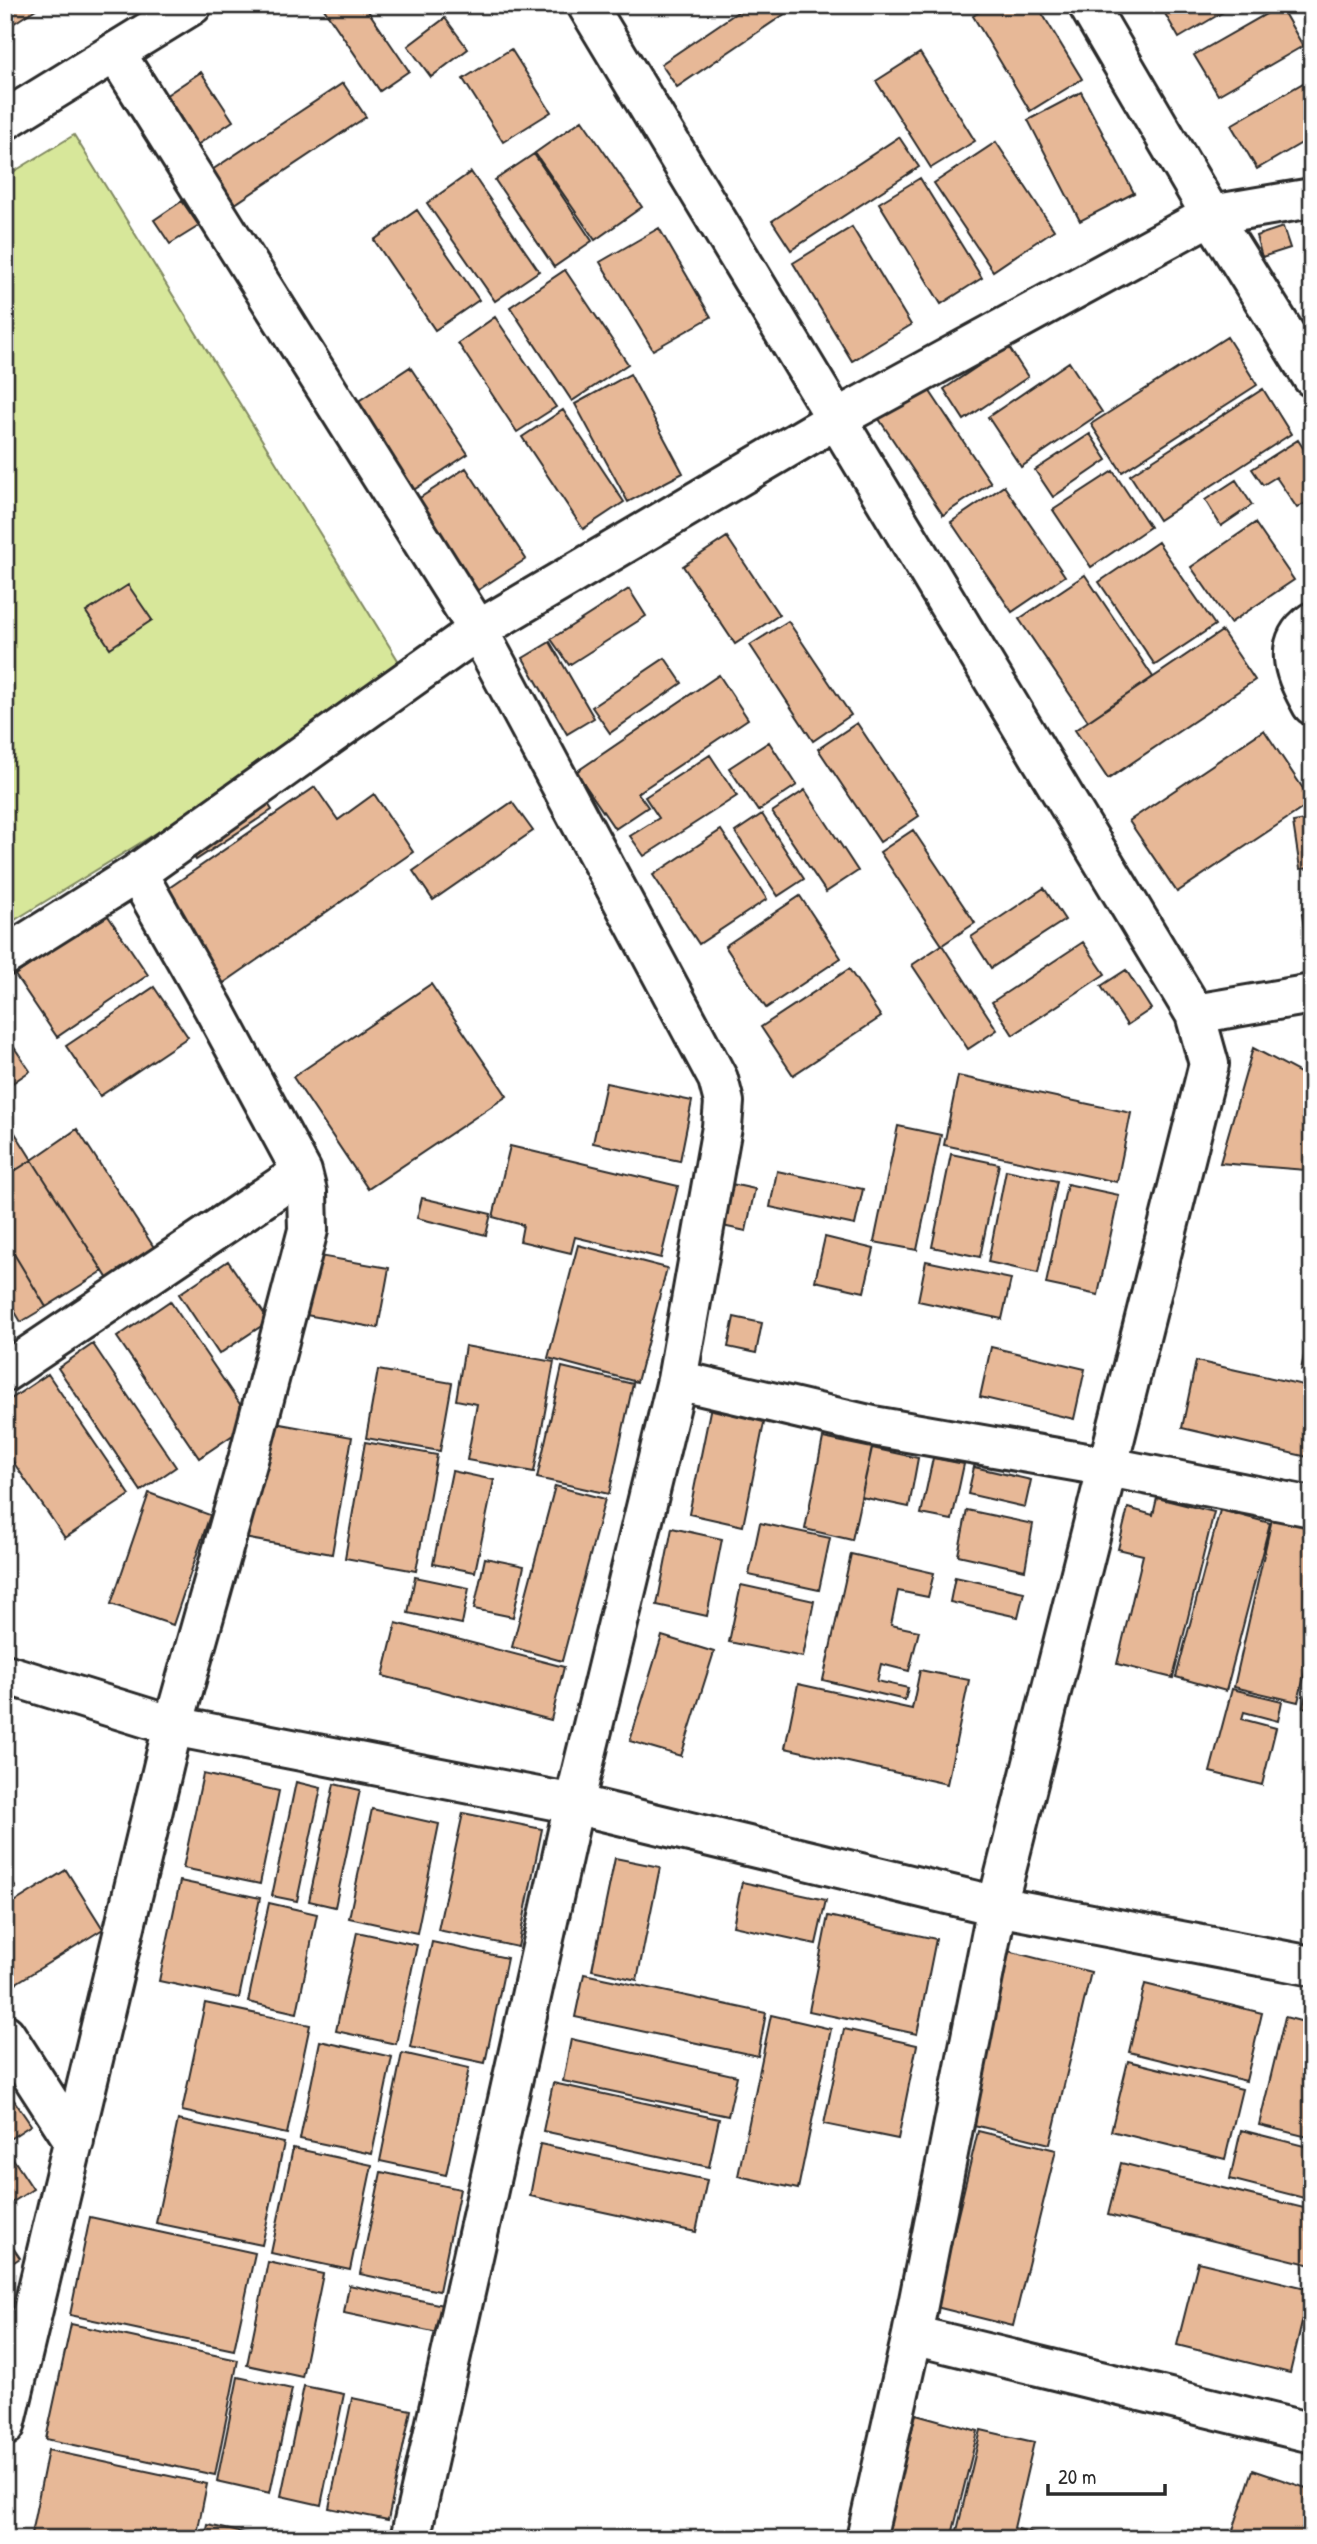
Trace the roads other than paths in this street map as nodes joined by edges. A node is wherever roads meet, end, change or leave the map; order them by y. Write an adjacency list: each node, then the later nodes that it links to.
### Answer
1 (192, 5): 4 (street)
2 (587, 5): 9 (street)
3 (1088, 5): 7 (street)
4 (115, 52): 5 (street); 11 (street)
5 (5, 120)
6 (1312, 198): 7 (street)
7 (1210, 215): 8 (street); 9 (street)
8 (1312, 377)
9 (838, 418): 11 (street); 16 (street)
10 (1312, 622): 12 (street)
11 (478, 630): 13 (street); 19 (street)
12 (1312, 705)
13 (137, 873): 14 (street); 17 (street)
14 (5, 956)
15 (1312, 994): 16 (street)
16 (1195, 1014): 20 (street)
17 (302, 1172): 18 (street); 23 (street)
18 (5, 1372)
19 (677, 1380): 20 (street); 24 (street)
20 (1109, 1468): 21 (street); 25 (street)
21 (1312, 1507)
22 (5, 1674): 23 (street)
23 (173, 1726): 24 (street); 28 (street)
24 (574, 1804): 25 (street); 32 (street)
25 (997, 1906): 26 (street); 29 (street)
26 (1312, 1966)
27 (5, 2034): 28 (street)
28 (74, 2141): 30 (street)
29 (912, 2335): 31 (street); 33 (street)
30 (5, 2426)
31 (1312, 2433)
32 (410, 2539)
33 (866, 2539)

